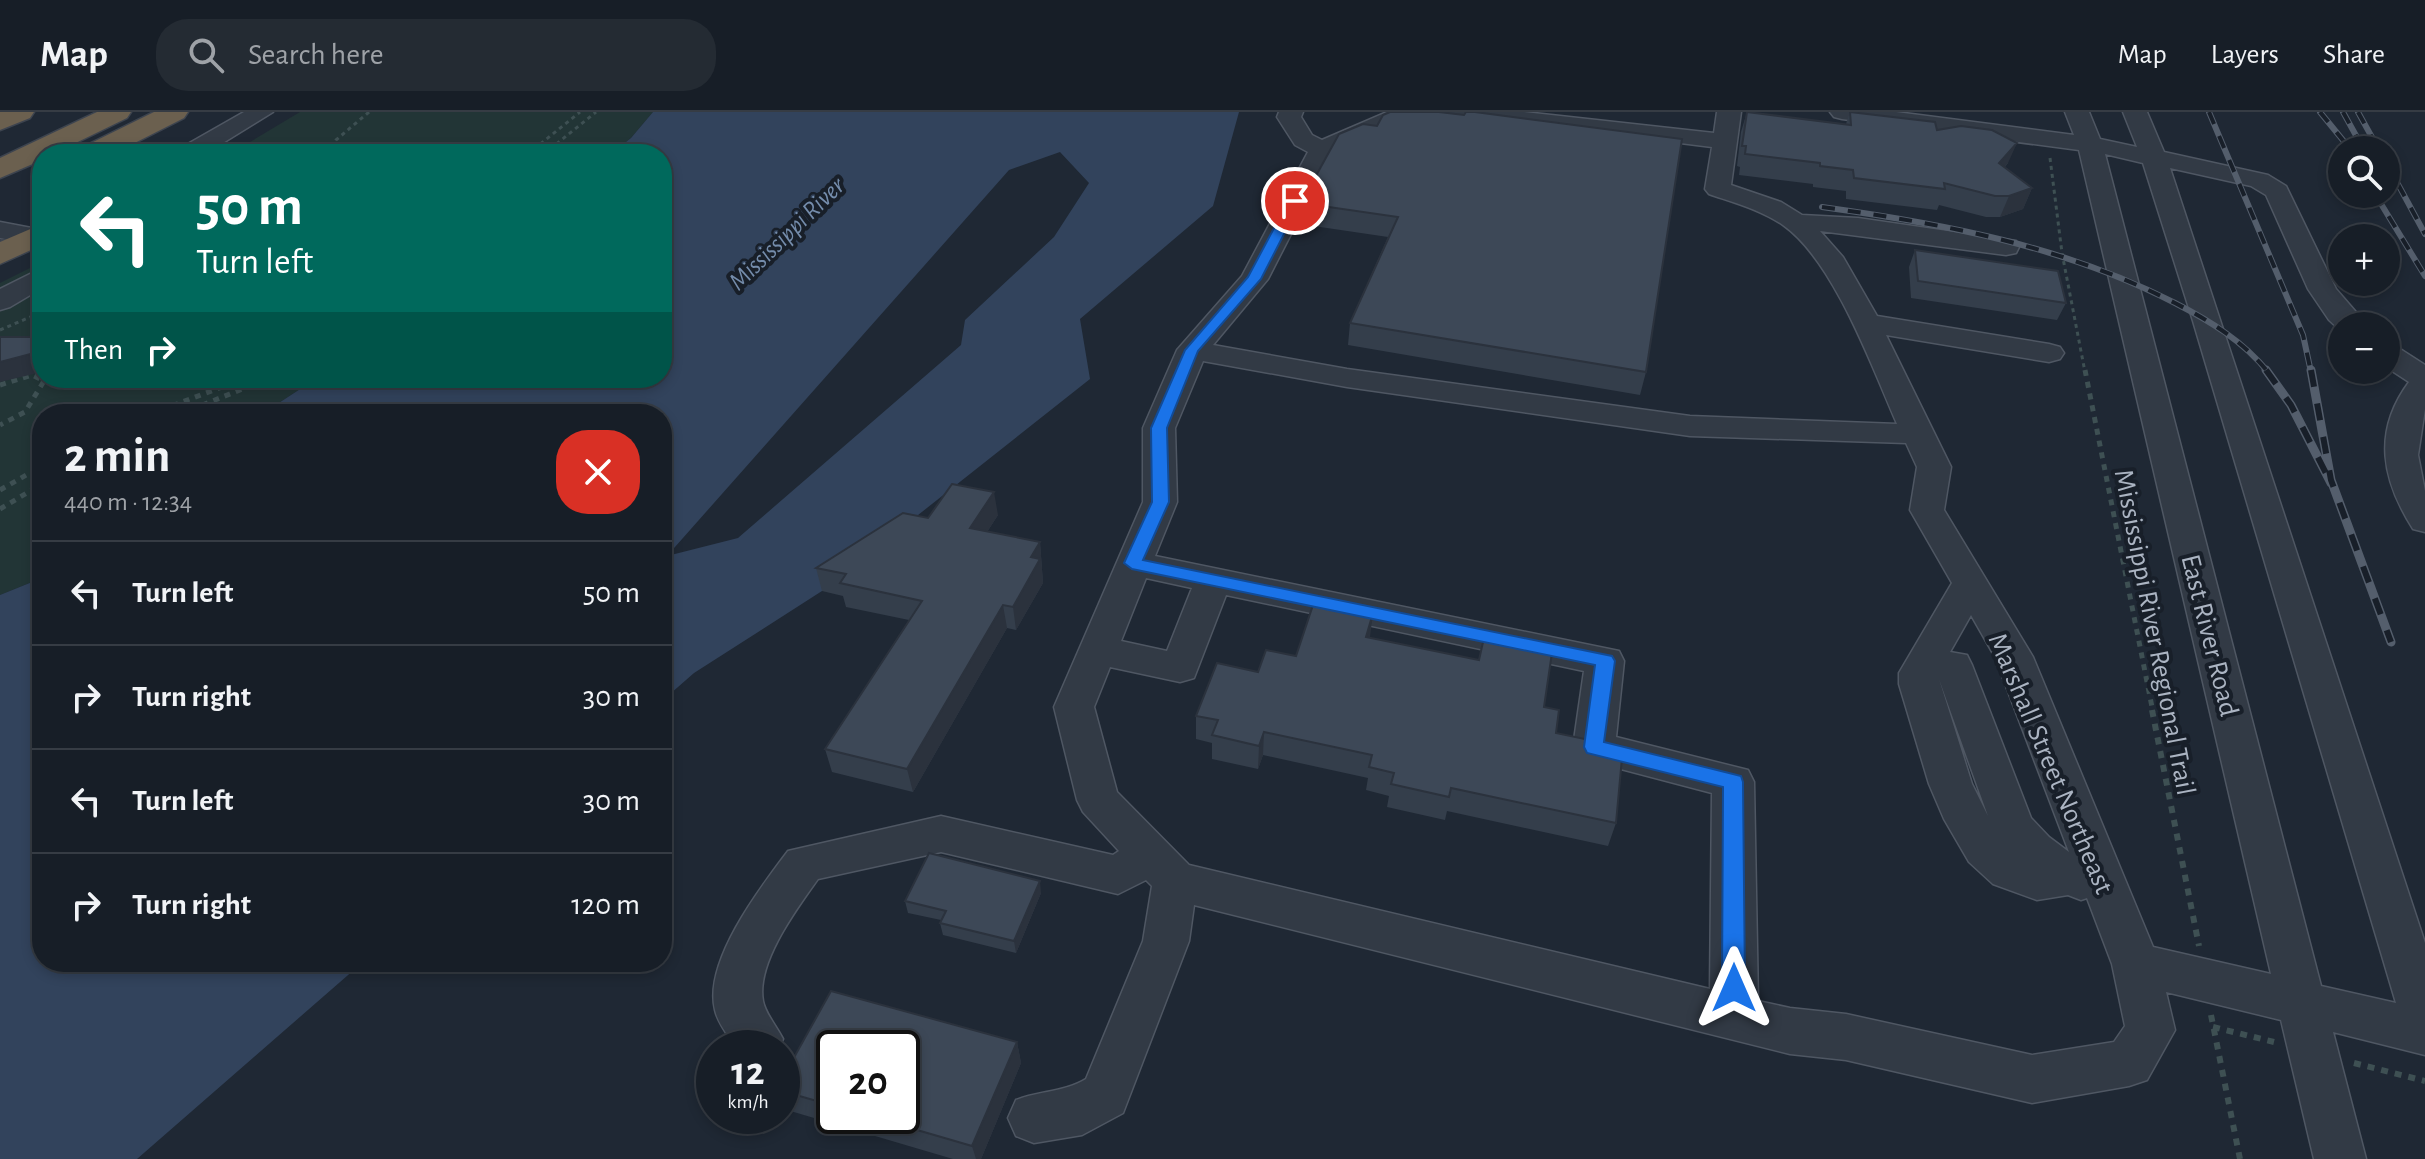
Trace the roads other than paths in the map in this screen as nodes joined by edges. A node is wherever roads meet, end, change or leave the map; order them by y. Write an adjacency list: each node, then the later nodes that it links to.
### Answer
1 (118, 112): 12 (highway)
2 (175, 112): 13 (highway)
3 (261, 112): 14 (street)
4 (1291, 112): 15 (street)
5 (1842, 112): 10 (street)
6 (2135, 112): 17 (street)
7 (32, 115): 8 (highway); 11 (highway)
8 (0, 122)
9 (1726, 126): 15 (street); 21 (street, Marshall Street Northeast)
10 (2084, 128): 17 (street); 46 (street, East River Road)
11 (0, 137)
12 (52, 144)
13 (111, 144)
14 (205, 144)
15 (1322, 149): 31 (street)
16 (32, 154): 18 (highway)
17 (2154, 158): 29 (street); 48 (street)
18 (0, 169)
19 (32, 183): 20 (highway)
20 (0, 199)
21 (1796, 222): 25 (street); 30 (street, Marshall Street Northeast)
22 (0, 230): 23 (street)
23 (32, 239)
24 (32, 244): 26 (highway)
25 (2006, 247)
26 (0, 255)
27 (32, 282): 28 (street)
28 (0, 301)
29 (2338, 312)
30 (1866, 323): 32 (street); 35 (street, Marshall Street Northeast)
31 (1192, 350): 35 (street); 37 (street)
32 (2049, 353)
33 (2400, 363): 34 (street)
34 (2425, 381): 36 (street)
35 (1920, 434): 39 (street, Marshall Street Northeast)
36 (2425, 521)
37 (1132, 563): 38 (street); 40 (street)
38 (1213, 580): 40 (street); 47 (street)
39 (1970, 583): 41 (street); 42 (street, Marshall Street Northeast)
40 (1097, 650): 43 (street)
41 (1941, 658): 42 (street); 44 (street)
42 (2017, 665): 44 (street, Marshall Street Northeast)
43 (1162, 868): 47 (street, Marshall Street Northeast); 49 (street); 51 (street)
44 (2090, 886): 45 (street, Marshall Street Northeast)
45 (2136, 964): 46 (street); 47 (street, Marshall Street Northeast)
46 (2302, 1004): 50 (street); 52 (street, East River Road)
47 (1734, 1018)
48 (2425, 1018)
49 (752, 1030)
50 (2425, 1032)
51 (1034, 1118)
52 (2340, 1159)

